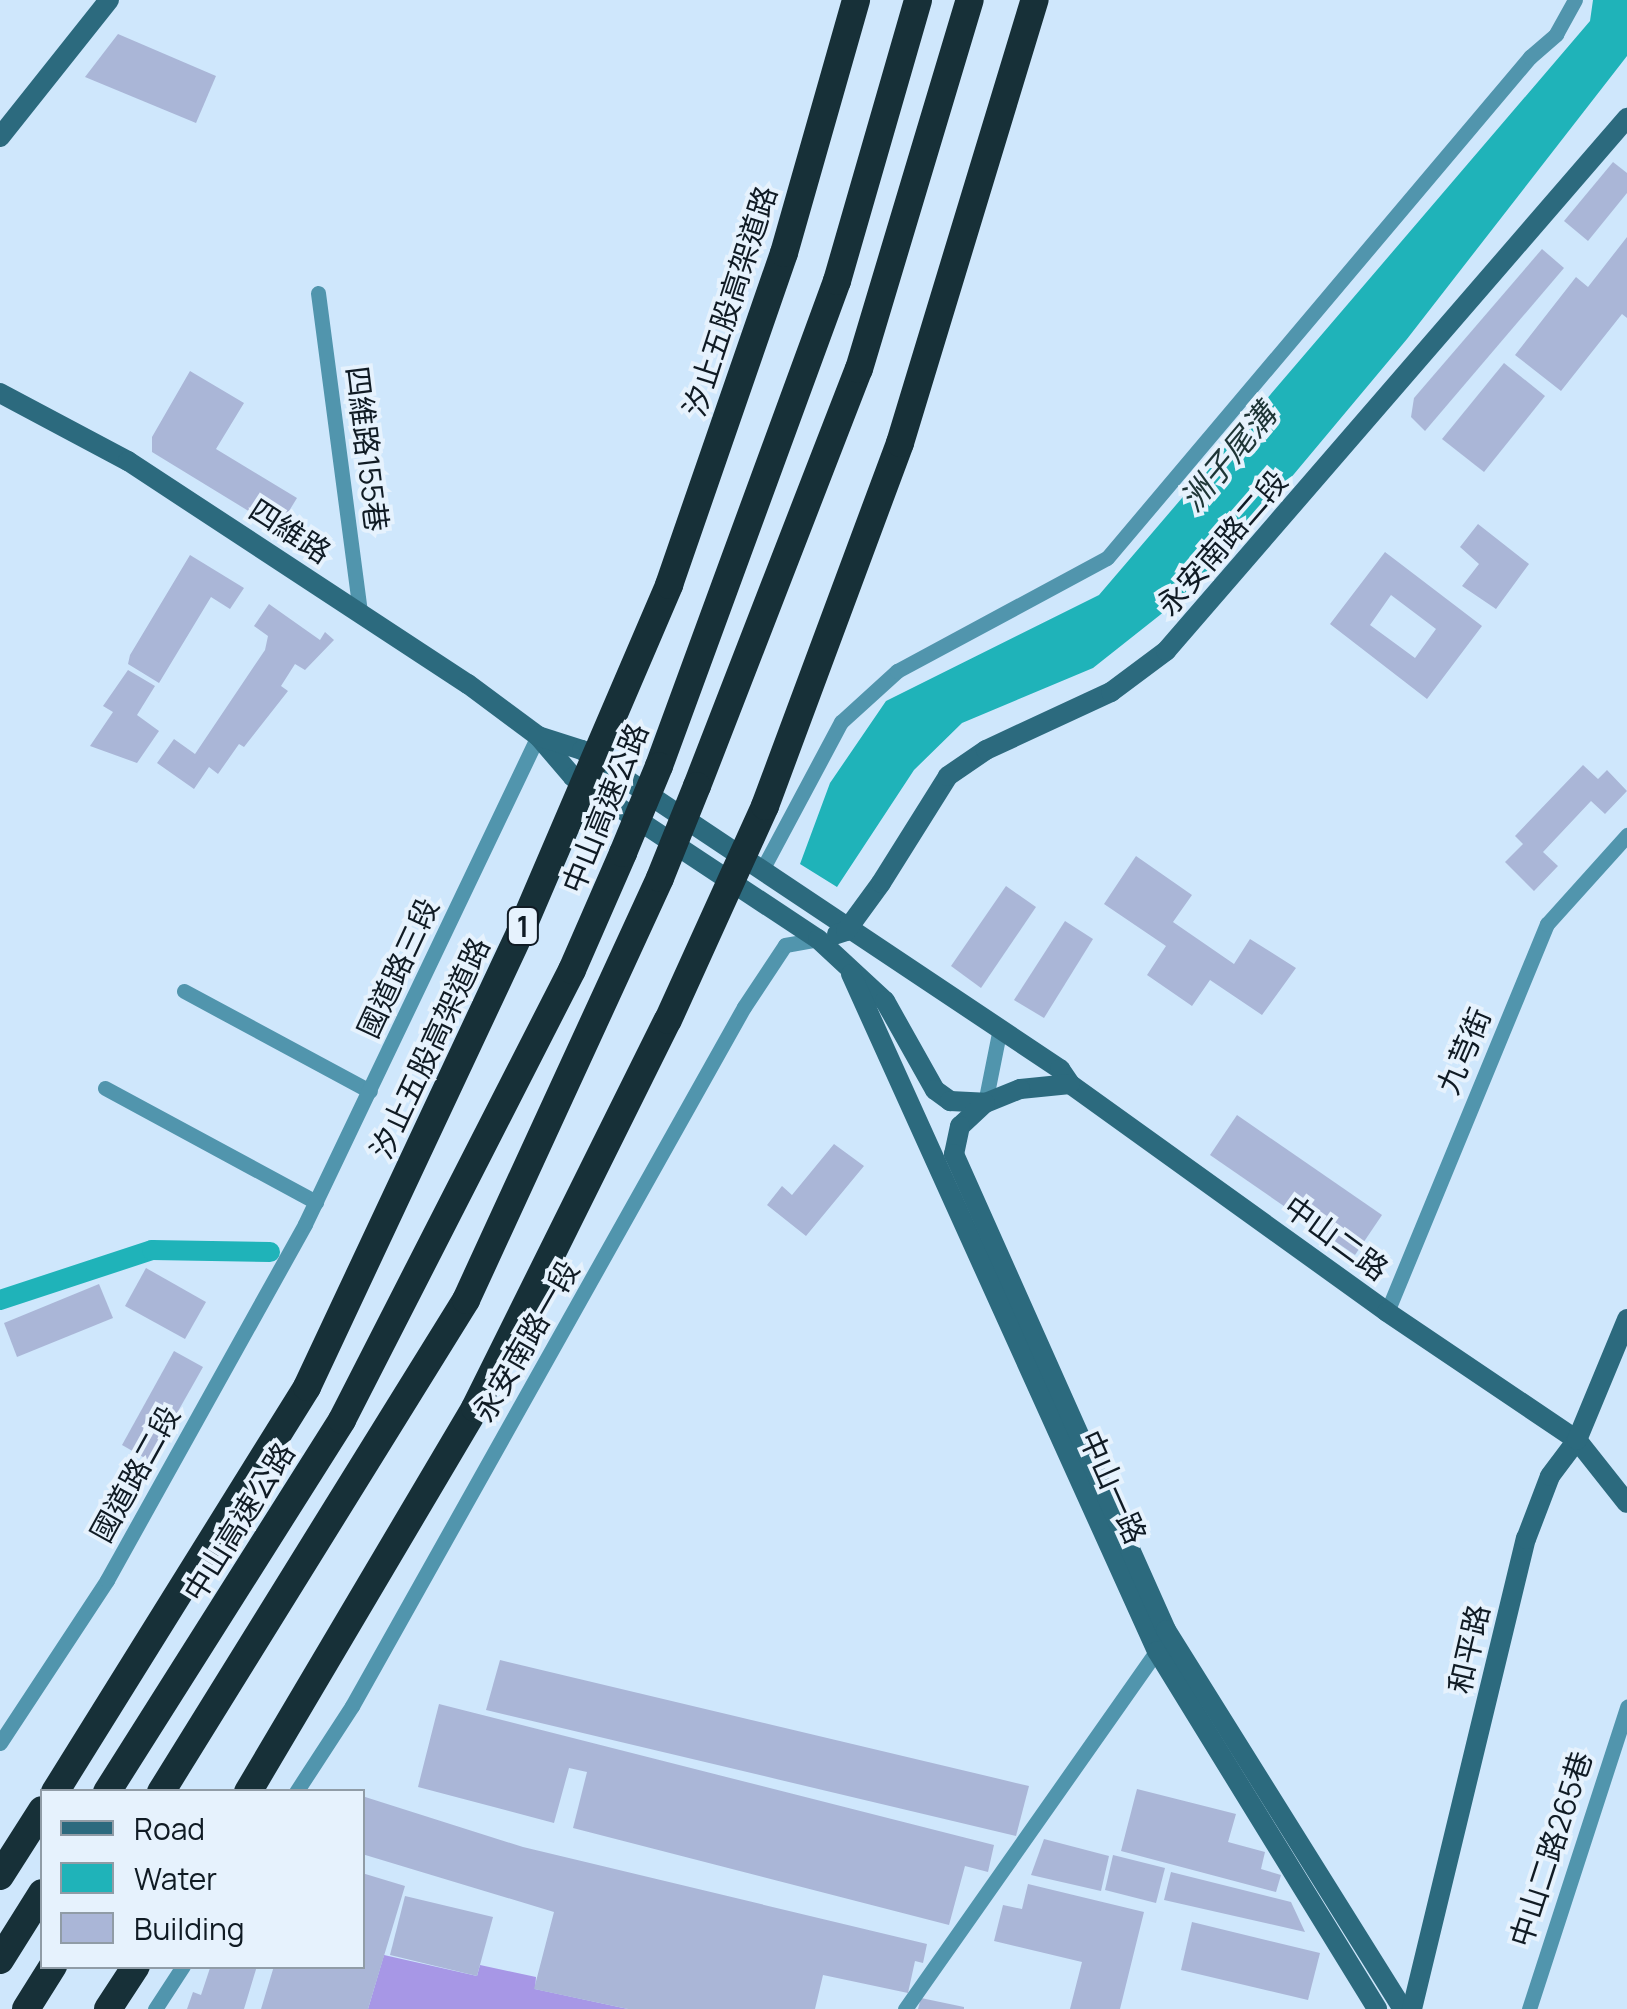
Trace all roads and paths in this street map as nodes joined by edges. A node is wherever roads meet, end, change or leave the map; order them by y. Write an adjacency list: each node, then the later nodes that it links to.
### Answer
1 (108, 0): 8 (street)
2 (856, 0): 33 (highway, 汐止五股高架道路 / 1, bridge)
3 (918, 0): 34 (highway, 中山高速公路 / 1, bridge)
4 (970, 0): 35 (highway, bridge)
5 (1035, 0): 36 (highway, bridge)
6 (1575, 0): 14 (street)
7 (1627, 118): 15 (street, 永安南路二段)
8 (0, 137)
9 (318, 294): 11 (street, 四維路155巷)
10 (0, 393): 11 (street, 四維路)
11 (360, 612): 12 (street, 四維路)
12 (538, 736): 14 (street, 四維路); 16 (street, 四維路); 22 (street, 國道路三段)
13 (1627, 835): 26 (street, 九芎街)
14 (764, 868): 15 (street, 四維路)
15 (846, 932): 16 (street); 19 (street, 中山二路)
16 (818, 939): 17 (street, 中山一路); 37 (street, 永安南路一段)
17 (846, 964): 23 (street, 中山一路); 30 (street, 中山一路)
18 (184, 991): 22 (street)
19 (999, 1032): 20 (street, 中山二路); 23 (street)
20 (1070, 1084): 23 (street); 26 (street, 中山二路)
21 (105, 1088): 24 (street)
22 (370, 1091): 24 (street, 國道路三段)
23 (985, 1103): 50 (street, 中山一路)
24 (316, 1202): 25 (street, 國道路三段)
25 (305, 1224): 32 (street, 國道路二段)
26 (1387, 1312): 28 (street, 中山二路)
27 (1627, 1319): 28 (street, 和平路)
28 (1577, 1440): 29 (street, 中山二路); 51 (street, 和平路)
29 (1627, 1503)
30 (1157, 1651): 48 (street); 49 (street, 中山一路)
31 (1627, 1707): 52 (street, 中山二路265巷)
32 (0, 1743)
33 (56, 1789)
34 (109, 1789)
35 (164, 1789)
36 (250, 1789)
37 (298, 1789)
38 (40, 1813): 39 (highway)
39 (0, 1876)
40 (40, 1896): 41 (highway)
41 (0, 1960)
42 (51, 1969): 45 (highway)
43 (134, 1969): 46 (highway)
44 (181, 1969): 47 (street)
45 (26, 2009)
46 (108, 2009)
47 (155, 2009)
48 (905, 2009)
49 (1377, 2009)
50 (1403, 2009)
51 (1412, 2009)
52 (1528, 2009)

